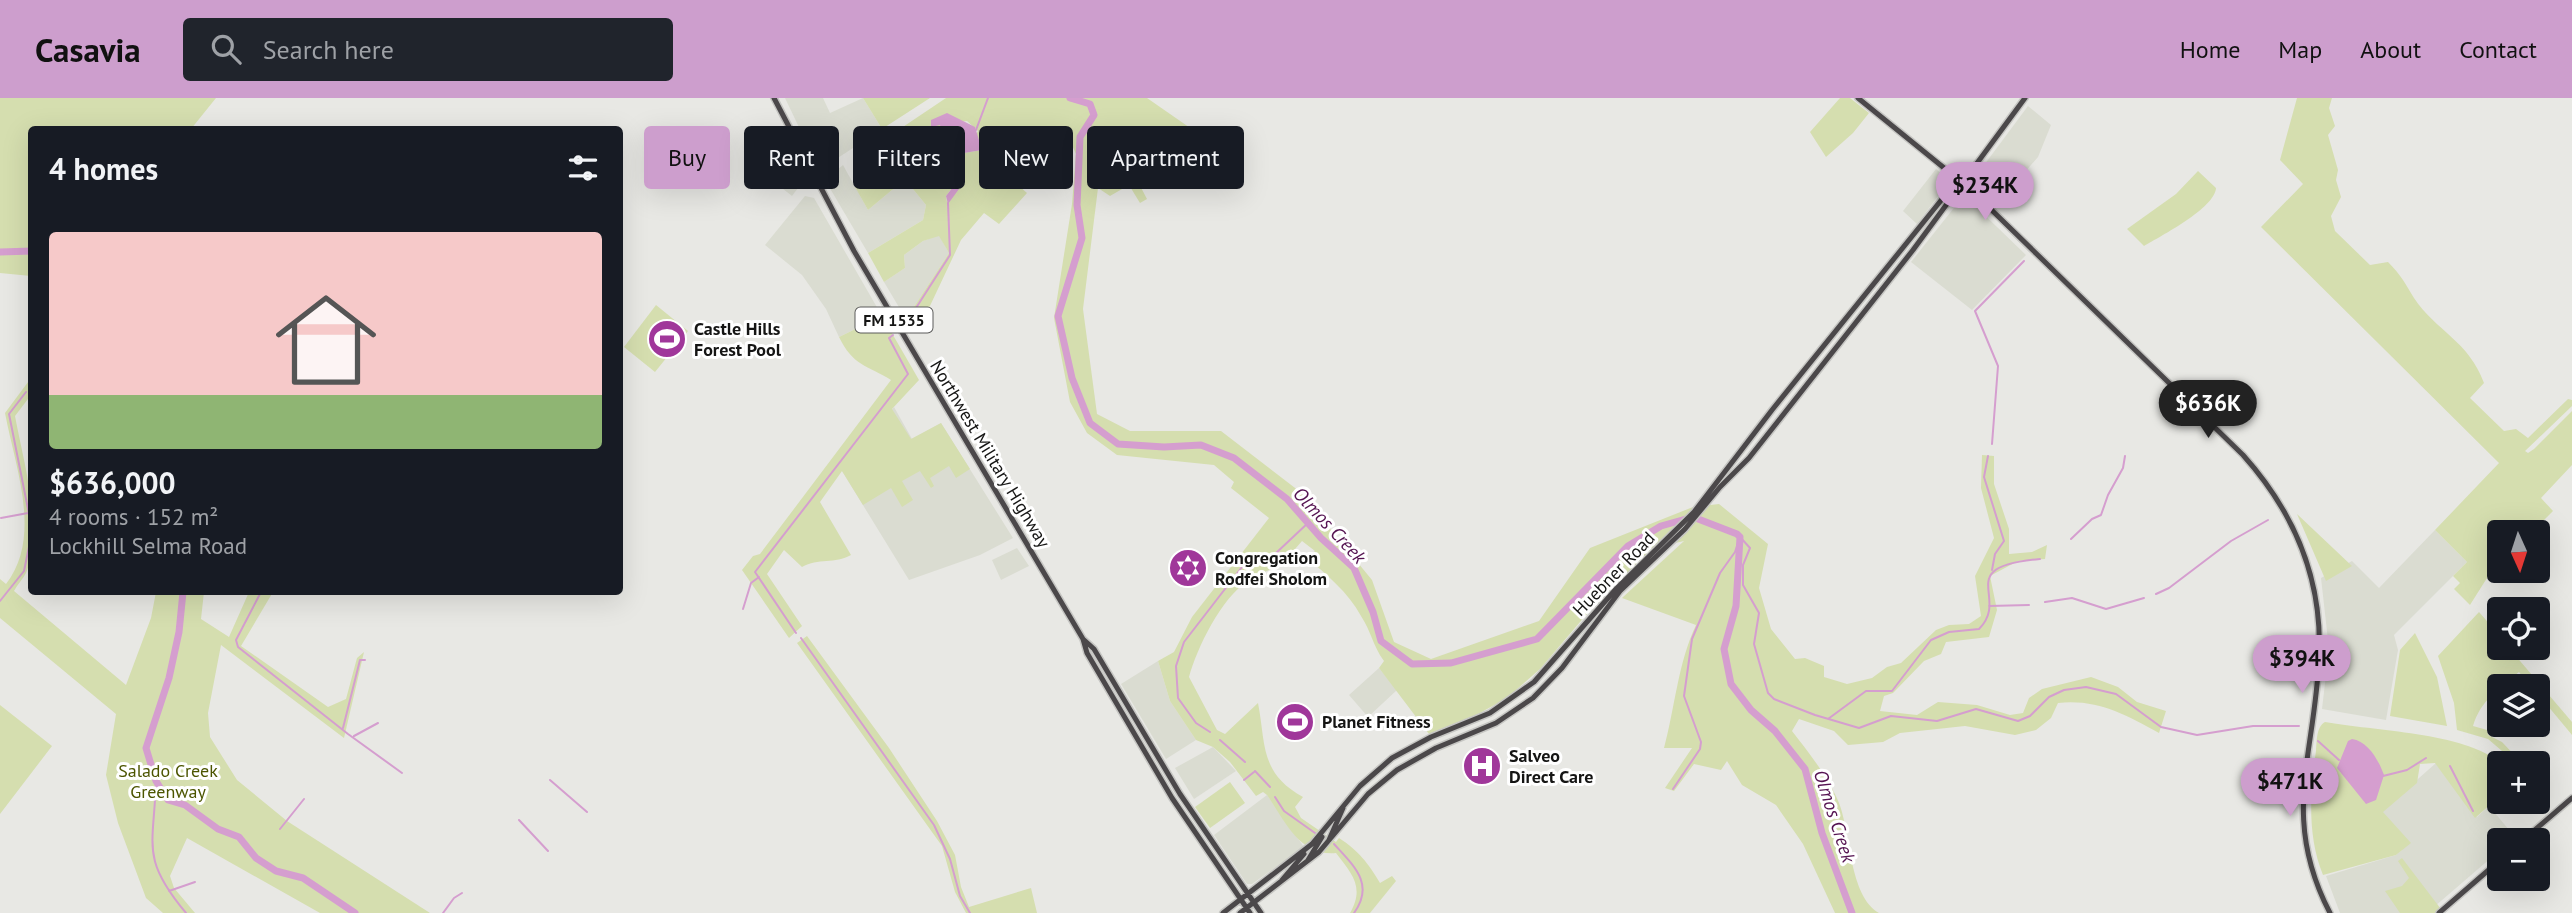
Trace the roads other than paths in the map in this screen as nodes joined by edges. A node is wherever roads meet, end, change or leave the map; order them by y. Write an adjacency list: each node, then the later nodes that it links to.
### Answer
1 (774, 98): 7 (main road, Northwest Military Highway / FM 1535)
2 (1858, 98): 4 (main road)
3 (2025, 98): 4 (main road, Huebner Road)
4 (1961, 181): 5 (main road, Huebner Road); 6 (main road, Huebner Road); 25 (main road)
5 (1811, 362): 6 (main road); 9 (main road, Huebner Road)
6 (1819, 369): 10 (main road, Huebner Road)
7 (1083, 639): 18 (main road, Northwest Military Highway / FM 1535); 19 (main road, Northwest Military Highway / FM 1535)
8 (2572, 798): 12 (main road)
9 (1343, 806): 10 (main road); 11 (main road, Huebner Road); 13 (main road)
10 (1353, 813): 13 (main road, Huebner Road)
11 (1331, 822): 15 (main road); 18 (main road, Huebner Road)
12 (2538, 828)
13 (1325, 846): 17 (main road, Huebner Road)
14 (1304, 854): 17 (main road)
15 (1308, 860)
16 (2487, 871): 26 (main road)
17 (1275, 887): 20 (main road, Huebner Road)
18 (1247, 895): 19 (main road, Huebner Road); 20 (main road, Northwest Military Highway / FM 1535)
19 (1240, 900): 21 (main road, Northwest Military Highway / FM 1535); 22 (main road, Huebner Road)
20 (1253, 903): 21 (main road, Huebner Road); 24 (main road, Northwest Military Highway / FM 1535)
21 (1248, 911): 23 (main road, Huebner Road)
22 (1223, 913)
23 (1240, 913)
24 (1261, 913)
25 (2330, 913)
26 (2439, 913)

